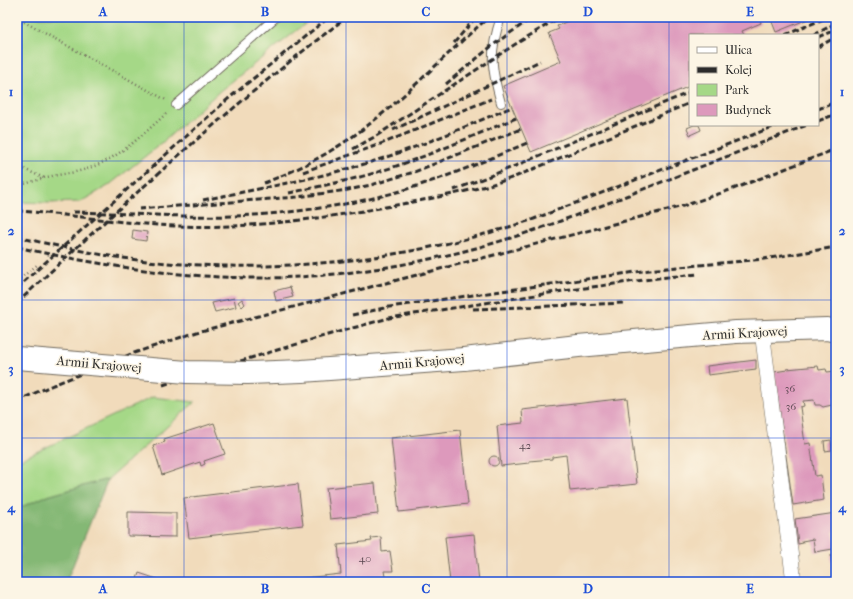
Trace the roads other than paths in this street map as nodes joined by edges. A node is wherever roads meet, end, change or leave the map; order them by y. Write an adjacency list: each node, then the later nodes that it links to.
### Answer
1 (276, 17): 4 (lane)
2 (501, 17): 3 (lane)
3 (501, 103)
4 (176, 105)
5 (833, 329): 6 (main road, Armii Krajowej)
6 (762, 331): 7 (main road, Armii Krajowej, bridge); 8 (street)
7 (17, 358)
8 (794, 582)

